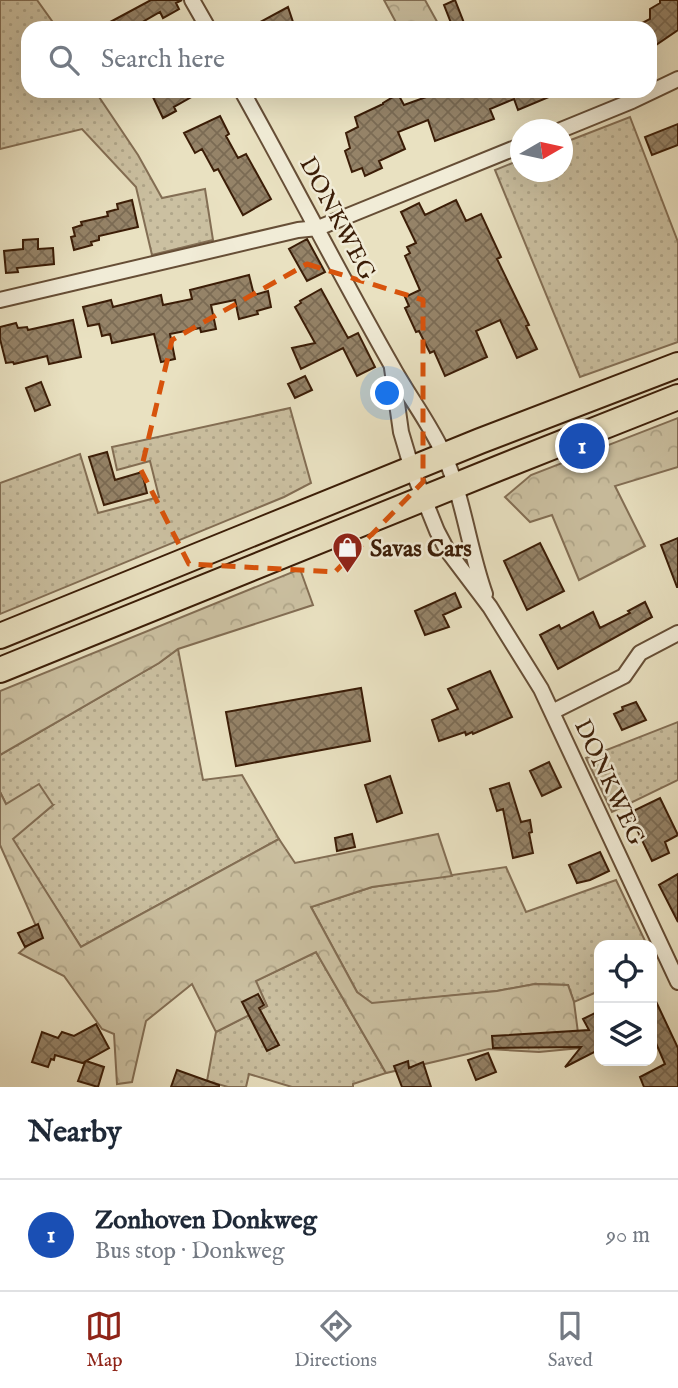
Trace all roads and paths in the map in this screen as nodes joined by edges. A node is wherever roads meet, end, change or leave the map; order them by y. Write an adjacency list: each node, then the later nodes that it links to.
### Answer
1 (192, 0): 2 (street)
2 (204, 21)
3 (678, 79): 4 (street)
4 (657, 88)
5 (246, 98): 9 (street, DONKWEG)
6 (634, 98): 7 (street)
7 (573, 125)
8 (510, 150): 9 (street)
9 (318, 228): 10 (street); 12 (street, DONKWEG)
10 (0, 300)
11 (678, 365): 14 (highway)
12 (392, 368): 14 (street, DONKWEG); 15 (street, DONKWEG)
13 (678, 397): 16 (highway)
14 (445, 456): 15 (highway); 16 (street, DONKWEG)
15 (412, 469): 17 (street, DONKWEG); 20 (highway)
16 (456, 485): 17 (highway); 18 (street, DONKWEG)
17 (423, 499): 18 (street, DONKWEG); 21 (highway)
18 (490, 607): 22 (street, DONKWEG)
19 (678, 633): 22 (street)
20 (0, 636)
21 (0, 670)
22 (552, 712): 23 (street, DONKWEG)
23 (678, 982)

